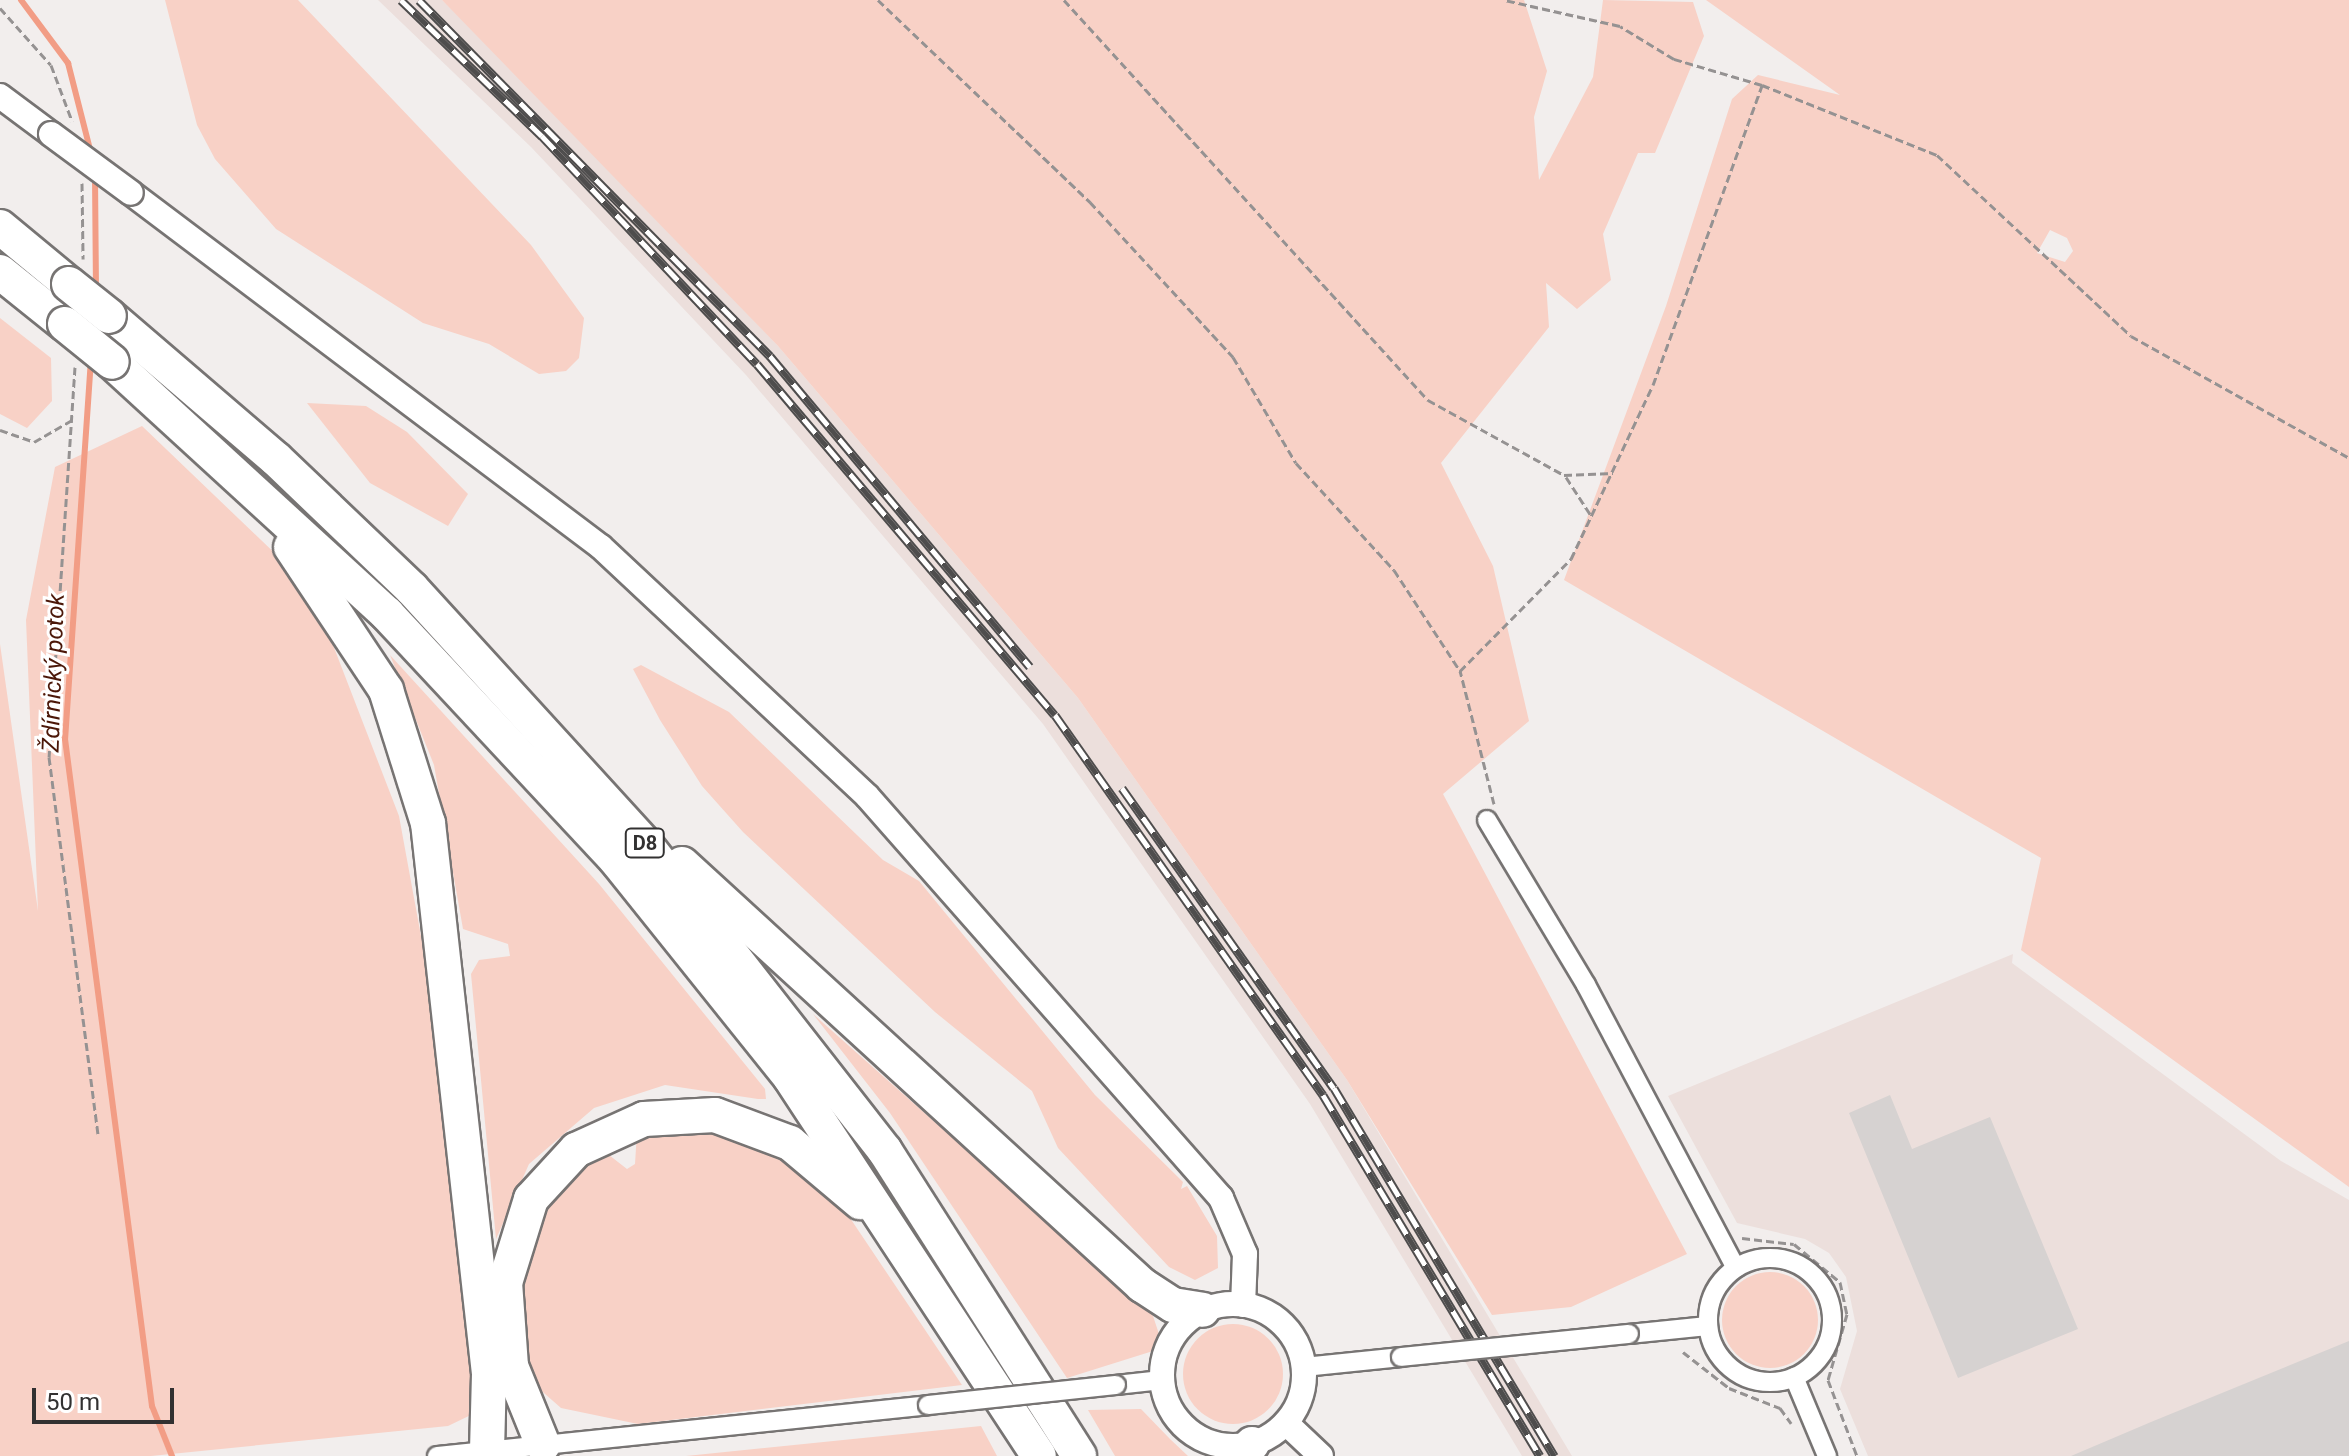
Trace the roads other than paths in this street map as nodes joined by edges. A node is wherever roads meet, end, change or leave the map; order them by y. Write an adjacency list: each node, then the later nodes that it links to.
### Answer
1 (0, 96): 9 (street, bridge)
2 (0, 227): 5 (highway, D8, bridge)
3 (0, 272): 4 (highway, D8, bridge)
4 (213, 450): 7 (highway, D8); 18 (highway)
5 (594, 785): 10 (highway); 21 (highway, D8)
6 (1491, 814): 8 (street)
7 (911, 1253): 16 (highway); 20 (highway, D8)
8 (1736, 1268): 11 (street); 13 (street)
9 (1243, 1305): 10 (street); 12 (street)
10 (1203, 1310): 14 (street)
11 (1708, 1326): 12 (street, bridge); 13 (street)
12 (1304, 1367): 15 (street)
13 (1794, 1377): 23 (street)
14 (1162, 1380): 16 (street, bridge); 17 (street)
15 (1286, 1423): 17 (street); 22 (street)
16 (543, 1445): 18 (street)
17 (1246, 1450)
18 (487, 1451): 19 (street)
19 (437, 1456)
20 (1039, 1456)
21 (1079, 1456)
22 (1321, 1456)
23 (1827, 1456)

